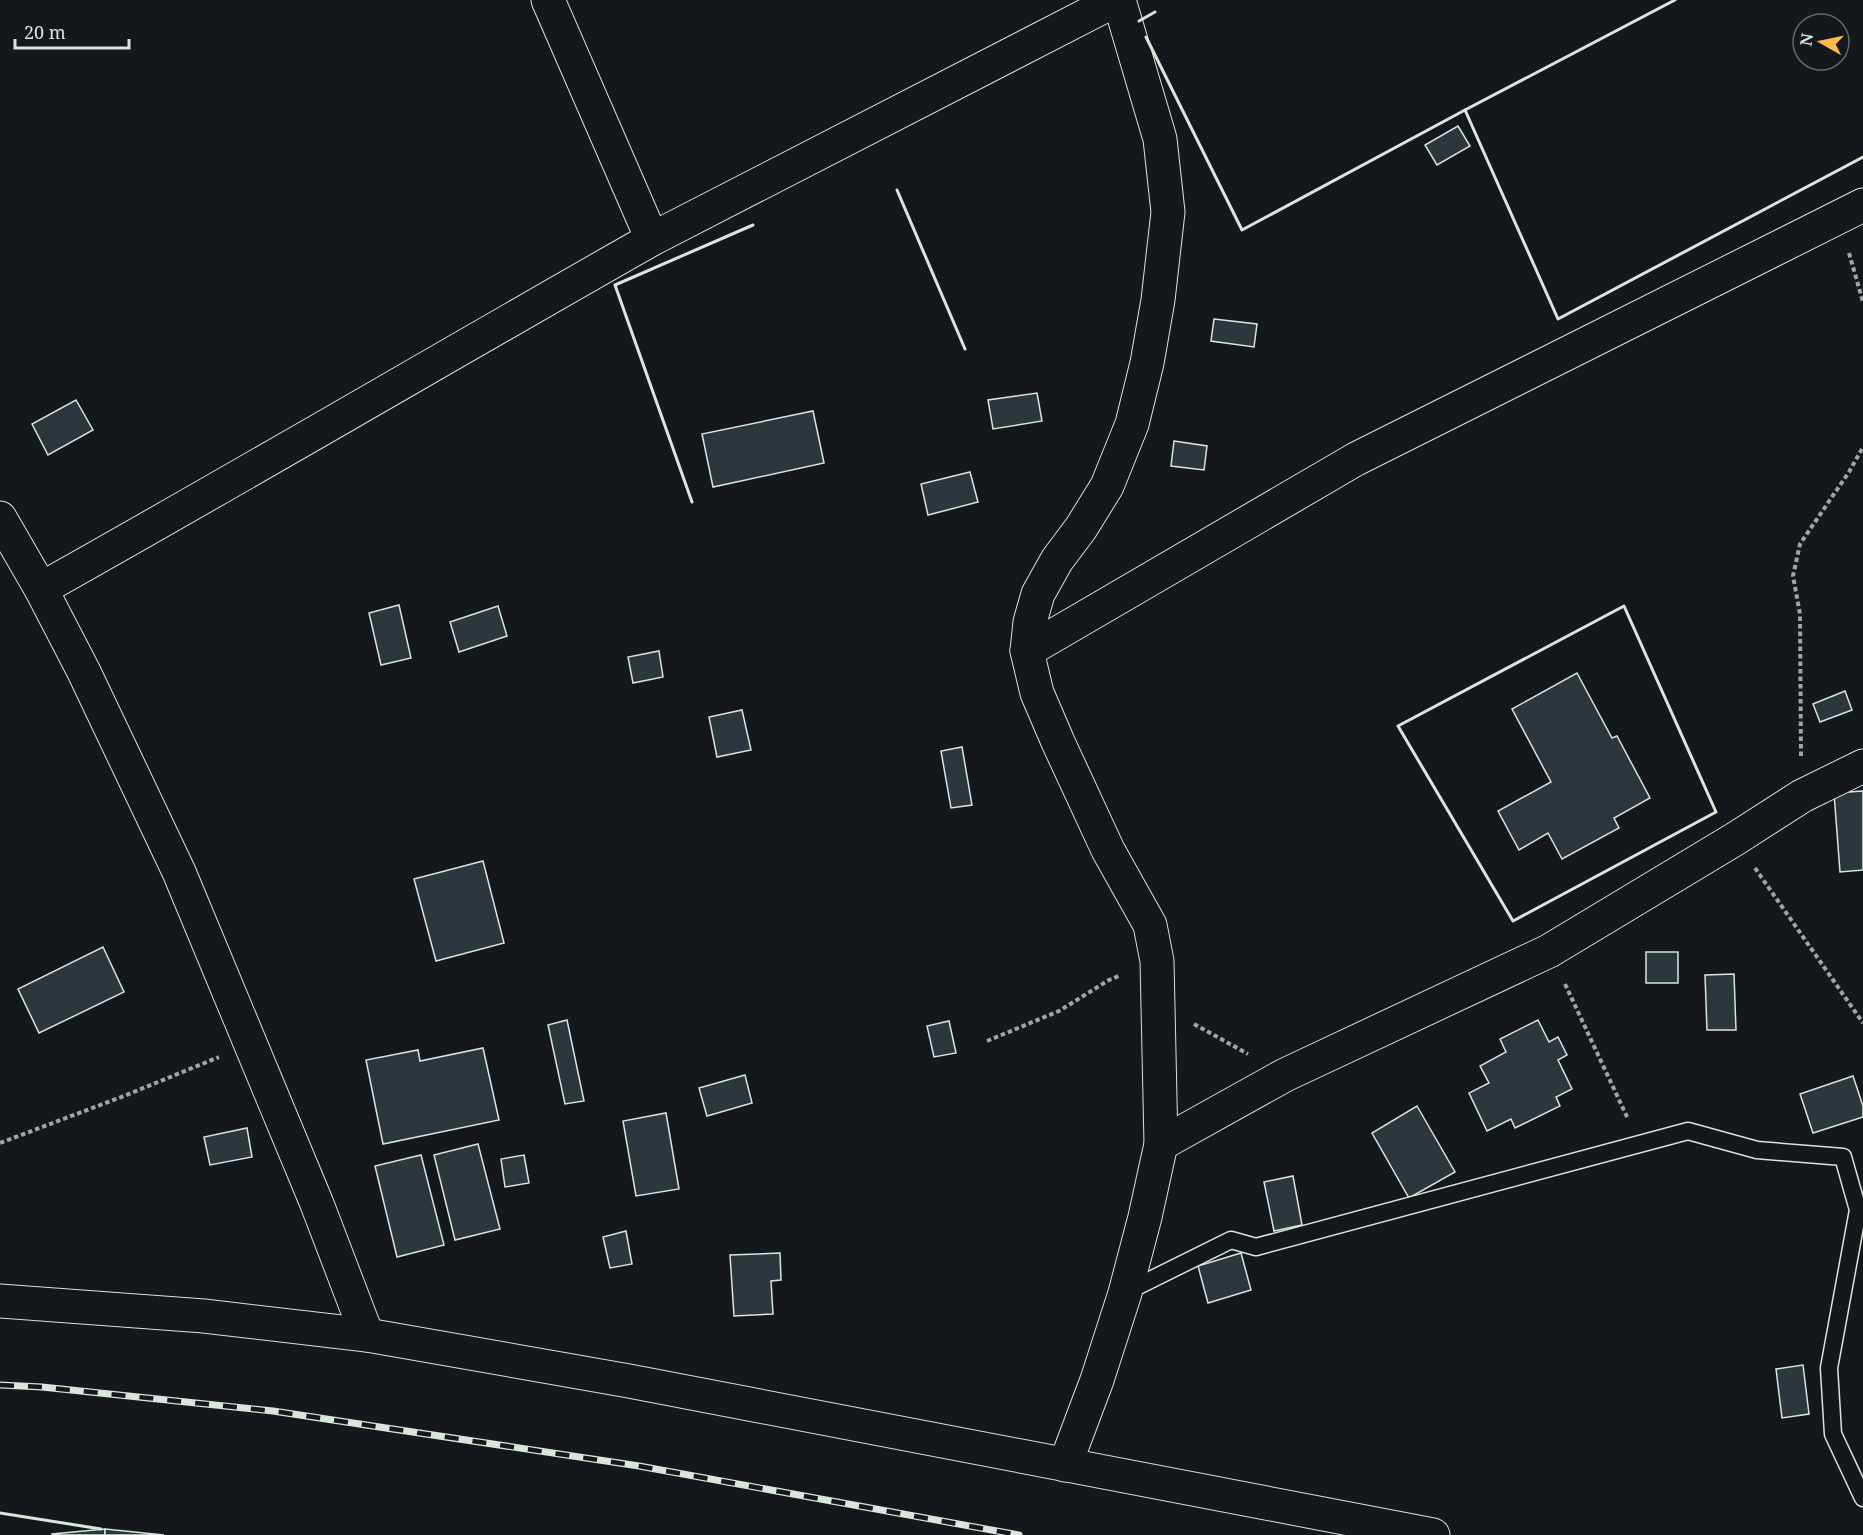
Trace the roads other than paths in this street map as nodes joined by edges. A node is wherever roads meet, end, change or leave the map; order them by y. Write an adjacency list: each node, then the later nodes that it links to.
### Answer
1 (548, 0): 4 (street)
2 (1117, 0): 4 (street); 7 (street)
3 (1851, 211): 7 (street)
4 (652, 239): 6 (street)
5 (0, 518): 6 (street)
6 (41, 588): 12 (street)
7 (1027, 651): 9 (street)
8 (1863, 766): 9 (street)
9 (1161, 1144): 10 (street)
10 (1125, 1293): 13 (street); 14 (lane)
11 (0, 1301): 12 (street)
12 (367, 1335): 13 (street)
13 (1065, 1465): 15 (street)
14 (1863, 1498)
15 (1433, 1535)

